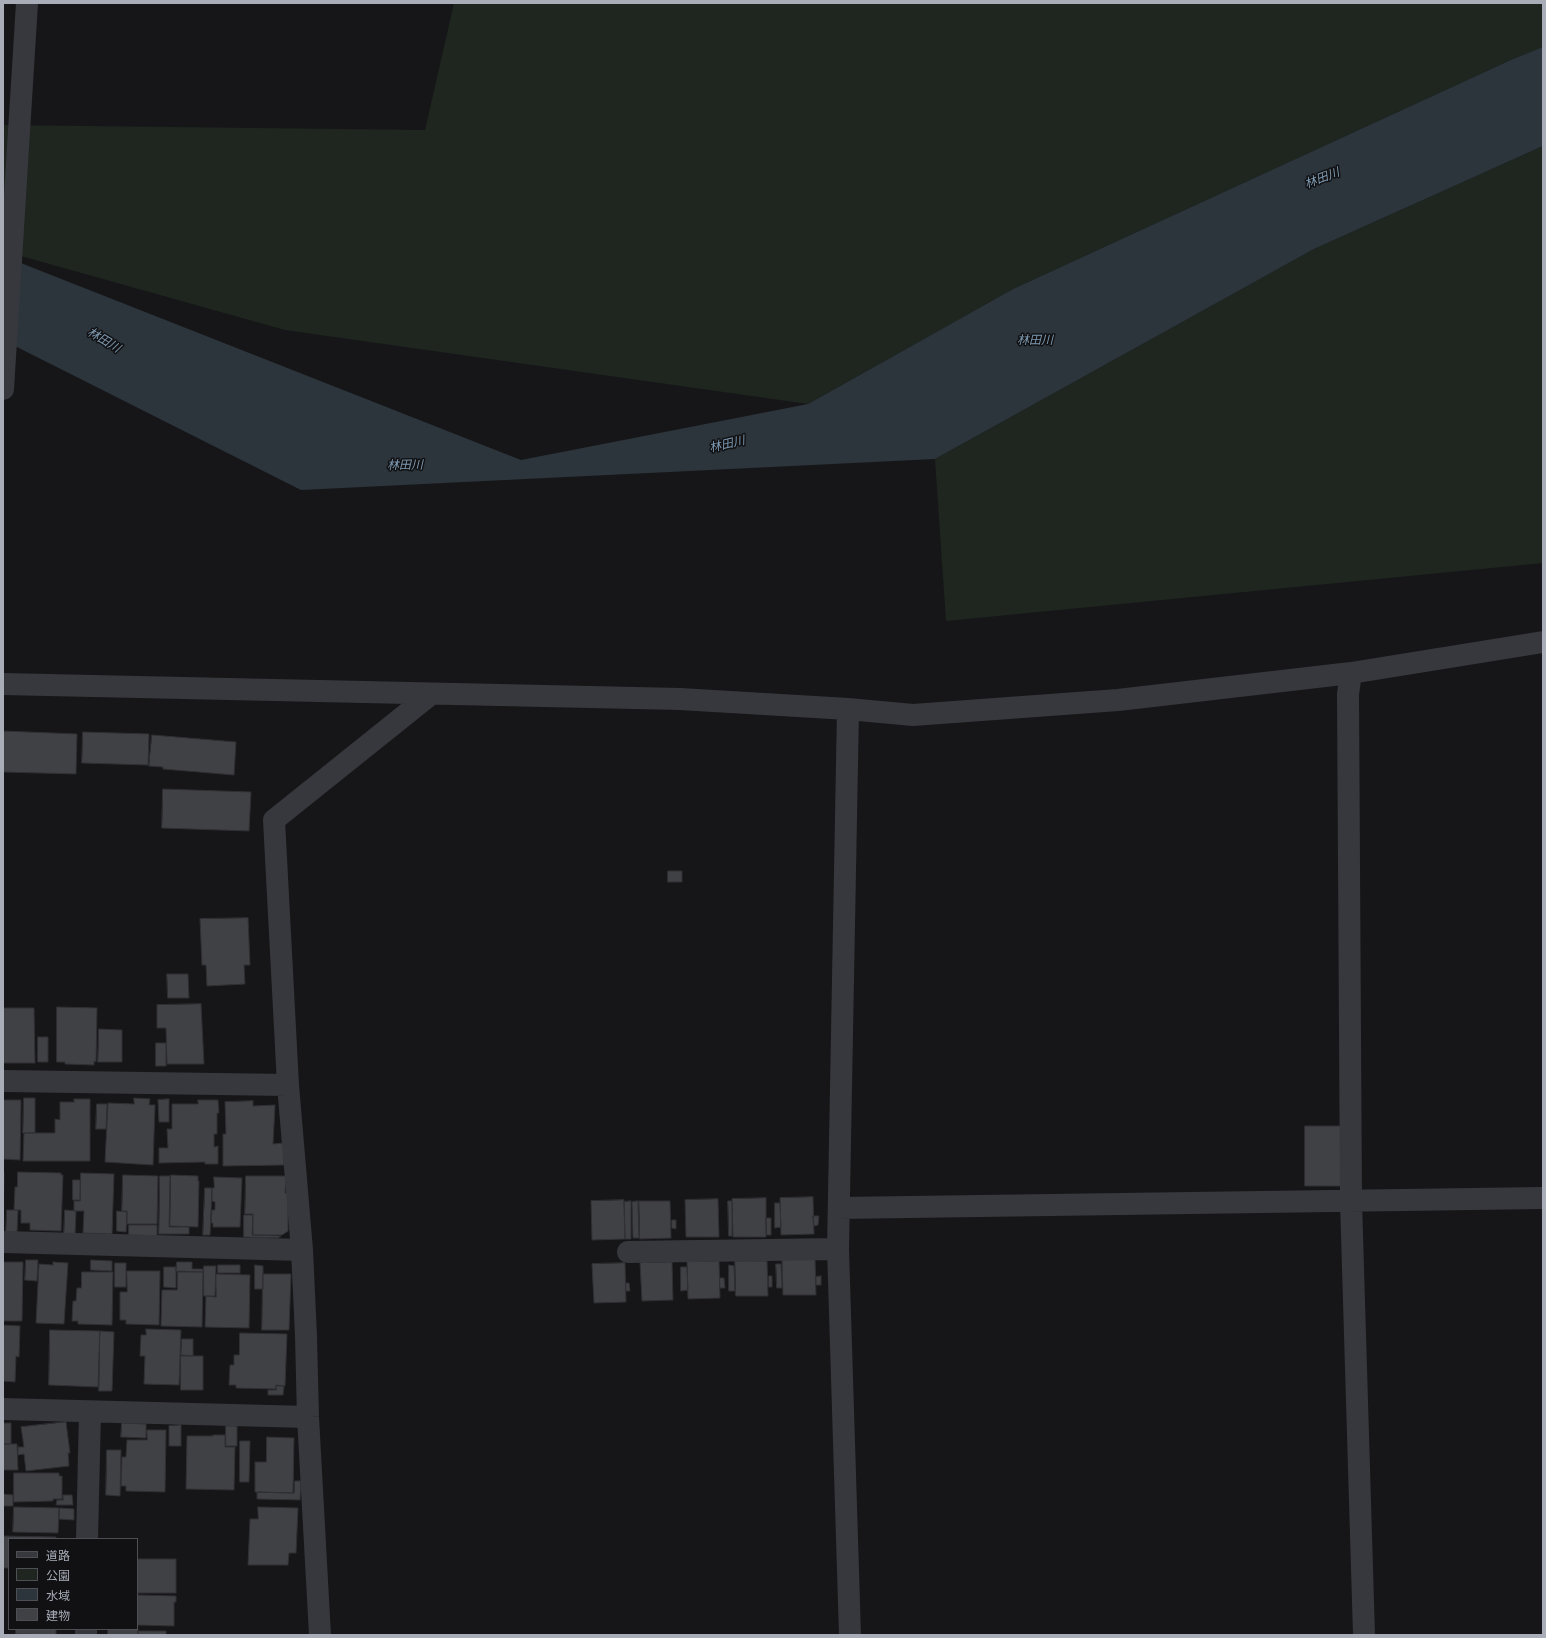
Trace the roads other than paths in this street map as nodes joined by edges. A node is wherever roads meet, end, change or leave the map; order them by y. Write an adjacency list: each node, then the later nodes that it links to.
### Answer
1 (28, 3): 2 (street)
2 (3, 390)
3 (1543, 642): 4 (street)
4 (1351, 673): 7 (street); 11 (street)
5 (3, 684): 6 (street)
6 (430, 694): 7 (street); 9 (street)
7 (848, 709): 12 (street)
8 (3, 1081): 9 (street)
9 (288, 1085): 15 (street)
10 (1543, 1198): 11 (street)
11 (1351, 1201): 12 (street); 23 (street)
12 (839, 1208): 14 (street)
13 (3, 1242): 15 (street)
14 (838, 1249): 16 (street); 22 (street)
15 (302, 1250): 19 (street)
16 (628, 1252)
17 (3, 1410): 18 (street)
18 (90, 1412): 19 (street); 20 (street)
19 (308, 1417): 21 (street)
20 (88, 1538)
21 (320, 1635)
22 (850, 1635)
23 (1364, 1635)

